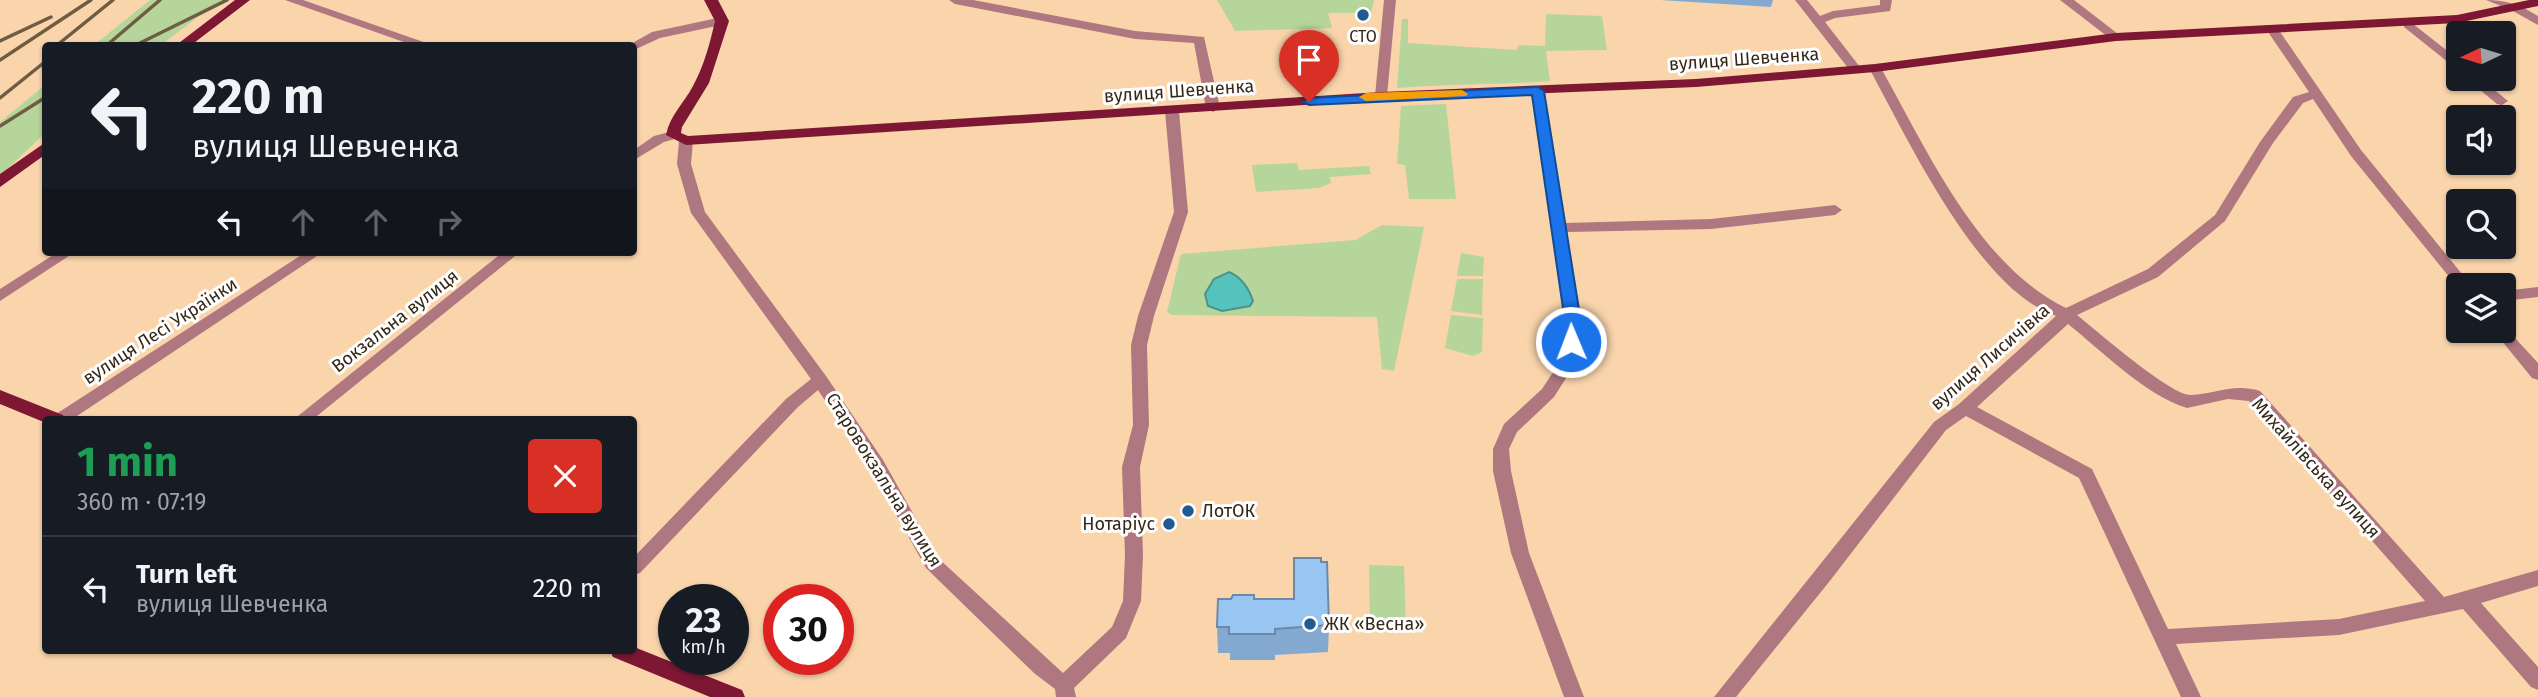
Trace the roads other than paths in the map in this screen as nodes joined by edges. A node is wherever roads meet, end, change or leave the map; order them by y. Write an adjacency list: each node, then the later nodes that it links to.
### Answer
1 (243, 0): 18 (main road)
2 (291, 0): 19 (street)
3 (711, 0): 12 (main road)
4 (956, 0): 29 (street)
5 (1390, 0): 27 (street)
6 (1801, 0): 13 (street, вулиця Шевченка)
7 (2066, 0): 17 (street)
8 (2492, 0): 11 (street)
9 (2538, 2): 11 (main road, вулиця Шевченка)
10 (1886, 3): 13 (street)
11 (2515, 7): 14 (street); 15 (main road, вулиця Шевченка)
12 (722, 21): 20 (street); 31 (main road)
13 (1818, 21): 23 (street, вулиця Шевченка)
14 (2538, 21)
15 (2408, 24): 16 (main road, вулиця Шевченка); 21 (street)
16 (2272, 29): 17 (main road, вулиця Шевченка); 26 (street)
17 (2116, 37): 22 (main road, вулиця Шевченка)
18 (186, 42)
19 (417, 42)
20 (637, 44)
21 (2446, 56)
22 (1875, 68): 23 (main road, вулиця Шевченка); 44 (street)
23 (1856, 69): 24 (main road, вулиця Шевченка)
24 (1538, 91): 27 (main road, вулиця Шевченка); 36 (street)
25 (2489, 91): 28 (street)
26 (2317, 94): 40 (street); 44 (street, вулиця Лисичівка)
27 (1381, 96): 29 (main road, вулиця Шевченка)
28 (2502, 101)
29 (1213, 108): 30 (main road, вулиця Шевченка)
30 (1172, 111): 31 (main road, вулиця Шевченка); 60 (street)
31 (679, 138): 33 (street); 47 (street, Старовокзальна вулиця)
32 (42, 149): 34 (main road)
33 (637, 154)
34 (0, 182)
35 (1835, 210): 36 (street)
36 (1558, 228): 62 (street)
37 (62, 256): 43 (street)
38 (310, 256): 51 (street, вулиця Лесі Українки)
39 (508, 256): 52 (street, Вокзальна вулиця)
40 (2454, 273)
41 (2538, 292): 42 (street)
42 (2516, 295)
43 (0, 296)
44 (2067, 315): 49 (street, вулиця Лисичівка); 56 (street, Михайлівська вулиця)
45 (2512, 343): 46 (street)
46 (2538, 374)
47 (820, 380): 53 (street, Старовокзальна вулиця); 60 (street, Старовокзальна вулиця)
48 (0, 397): 50 (main road)
49 (1965, 408): 57 (street); 63 (street, вулиця Лисичівка)
50 (48, 416)
51 (64, 416)
52 (306, 416)
53 (637, 565)
54 (2538, 578): 55 (street)
55 (2467, 600): 56 (street); 59 (street)
56 (2441, 606): 57 (street)
57 (2162, 637): 64 (street)
58 (628, 654): 61 (main road)
59 (2538, 681)
60 (1065, 691)
61 (734, 697)
62 (1574, 697)
63 (1724, 697)
64 (2191, 697)

